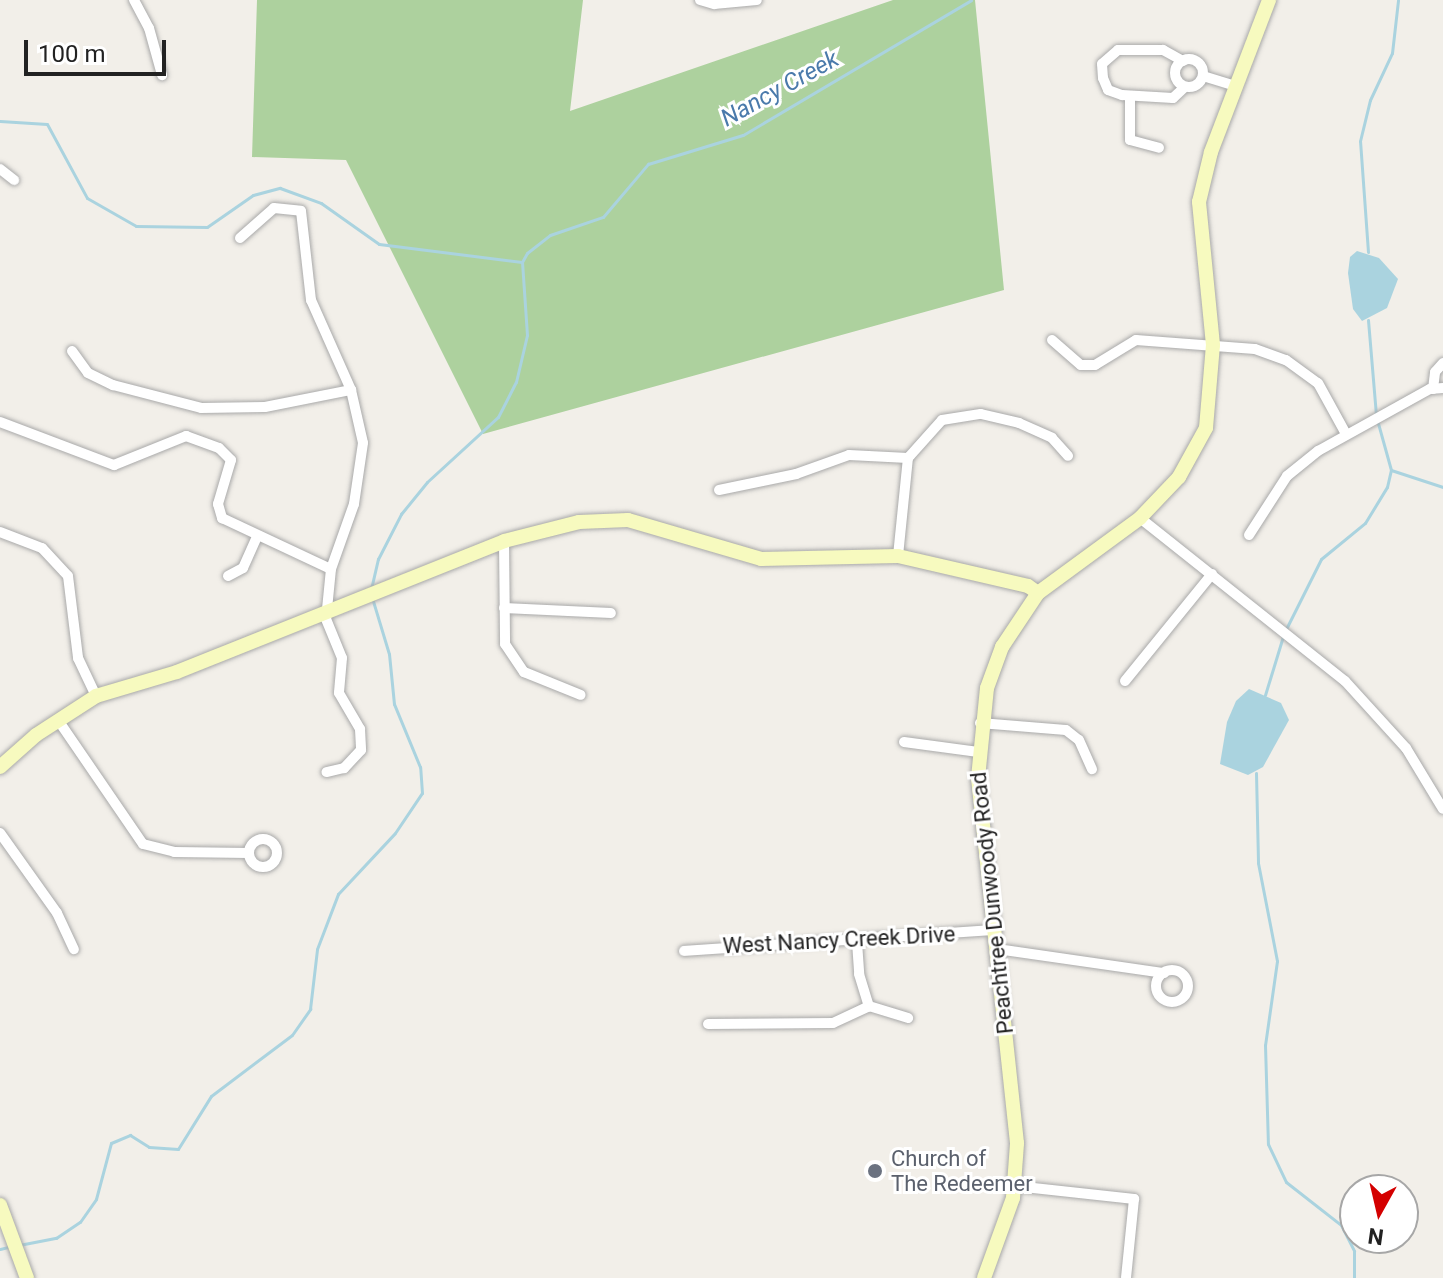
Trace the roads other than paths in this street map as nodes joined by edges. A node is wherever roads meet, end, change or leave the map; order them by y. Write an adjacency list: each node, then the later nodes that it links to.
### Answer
1 (134, 0): 6 (street)
2 (700, 0): 3 (street)
3 (757, 0)
4 (1269, 0): 8 (main road, Peachtree Dunwoody Road)
5 (1183, 61): 7 (street); 9 (street); 10 (street)
6 (162, 75)
7 (1203, 76): 8 (street); 9 (street)
8 (1236, 86): 16 (main road, Peachtree Dunwoody Road)
9 (1185, 87): 10 (street)
10 (1130, 96): 11 (street)
11 (1159, 148)
12 (0, 169): 13 (street)
13 (14, 180)
14 (240, 238): 20 (street)
15 (1052, 340): 16 (street)
16 (1213, 345): 22 (street); 26 (main road, Peachtree Dunwoody Road)
17 (72, 351): 20 (street)
18 (1443, 363): 19 (street)
19 (1438, 388): 22 (street)
20 (351, 390): 32 (street)
21 (0, 422): 29 (street)
22 (1346, 434): 28 (street)
23 (1068, 456): 24 (street)
24 (908, 458): 25 (street); 31 (street)
25 (719, 490)
26 (1140, 518): 33 (street); 35 (main road, Peachtree Dunwoody Road)
27 (0, 532): 41 (street)
28 (1249, 535)
29 (257, 537): 32 (street); 34 (street)
30 (504, 541): 31 (main road); 36 (street); 37 (main road)
31 (898, 556): 35 (main road)
32 (331, 569): 37 (street)
33 (1212, 574): 39 (street); 49 (street)
34 (228, 576)
35 (1038, 593): 43 (main road, Peachtree Dunwoody Road)
36 (504, 608): 38 (street); 40 (street)
37 (327, 609): 41 (main road); 48 (street)
38 (611, 613)
39 (1125, 681)
40 (581, 695)
41 (96, 696): 42 (main road)
42 (58, 720): 46 (main road); 52 (street)
43 (980, 723): 45 (main road, Peachtree Dunwoody Road); 47 (street)
44 (904, 742): 45 (street)
45 (978, 752): 53 (main road, Peachtree Dunwoody Road)
46 (0, 767)
47 (1092, 769)
48 (326, 772)
49 (1438, 789): 50 (street)
50 (1443, 809)
51 (0, 833): 55 (street)
52 (249, 853)
53 (995, 930): 54 (street, West Nancy Creek Drive); 56 (main road, Peachtree Dunwoody Road)
54 (857, 942): 57 (street, West Nancy Creek Drive); 59 (street)
55 (74, 949)
56 (997, 949): 58 (street); 62 (main road, Peachtree Dunwoody Road)
57 (684, 951)
58 (1164, 973)
59 (869, 1006): 60 (street); 61 (street)
60 (908, 1018)
61 (708, 1024)
62 (1015, 1186): 65 (main road, Peachtree Dunwoody Road); 66 (street)
63 (0, 1205): 64 (main road)
64 (25, 1272)
65 (984, 1278)
66 (1126, 1278)

